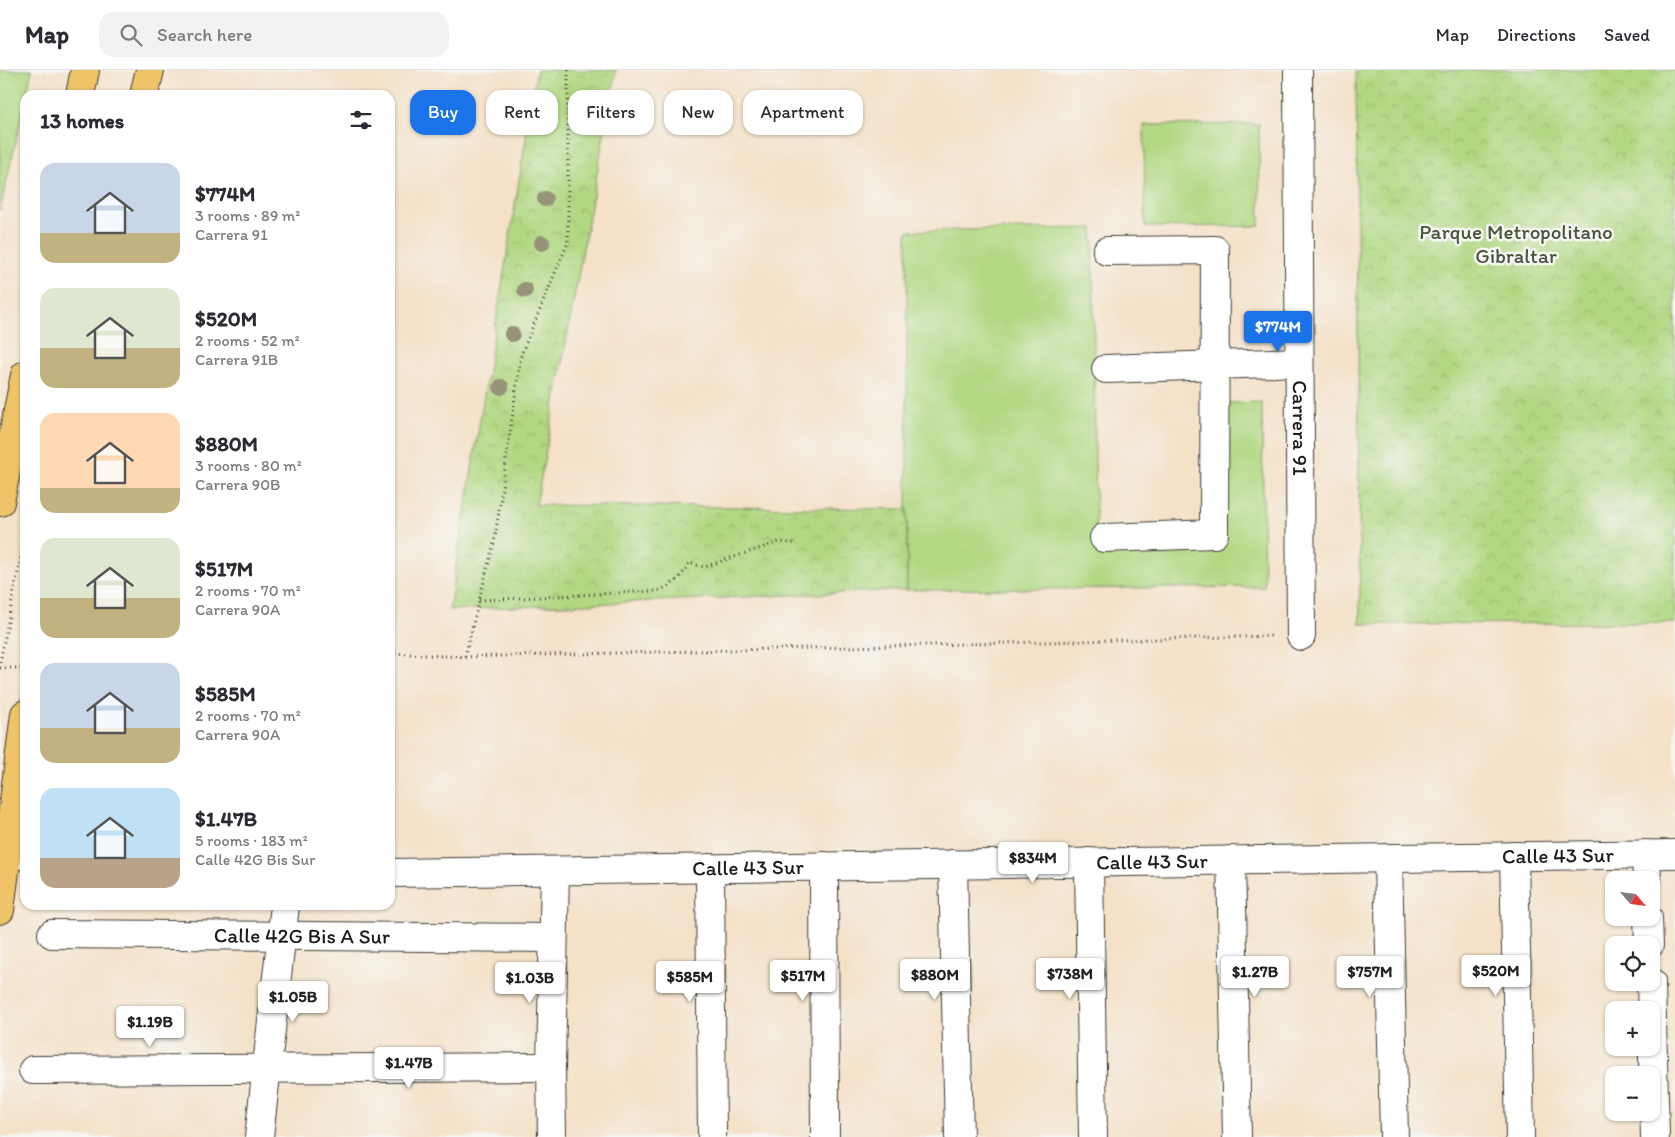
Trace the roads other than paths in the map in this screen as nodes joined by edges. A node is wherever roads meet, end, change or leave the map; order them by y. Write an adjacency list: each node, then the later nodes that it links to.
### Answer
1 (85, 70): 4 (main road)
2 (150, 70): 5 (main road)
3 (1298, 70): 7 (street, Carrera 91)
4 (81, 90)
5 (145, 90)
6 (1107, 251): 8 (street)
7 (1299, 362): 8 (street); 13 (street, Carrera 91)
8 (1215, 366): 9 (street); 12 (street)
9 (1106, 369)
10 (20, 400): 11 (main road)
11 (0, 502)
12 (1104, 538)
13 (1301, 636)
14 (20, 764): 16 (main road)
15 (1675, 854): 23 (street, Calle 43 Sur)
16 (11, 855): 27 (main road)
17 (1514, 856): 18 (street, Calle 43 Sur); 23 (street, Calle 43 Sur); 44 (street)
18 (1388, 858): 19 (street, Calle 43 Sur); 43 (street)
19 (1230, 860): 20 (street, Calle 43 Sur); 42 (street)
20 (1089, 862): 21 (street, Calle 43 Sur); 41 (street)
21 (953, 864): 22 (street, Calle 43 Sur); 40 (street)
22 (824, 866): 24 (street, Calle 43 Sur); 39 (street)
23 (1647, 867)
24 (710, 868): 25 (street, Calle 43 Sur); 38 (street)
25 (555, 870): 26 (street, Calle 43 Sur); 31 (street)
26 (395, 873)
27 (0, 910)
28 (284, 910): 30 (street)
29 (52, 934): 30 (street, Calle 42G Bis A Sur)
30 (281, 936): 31 (street, Calle 42G Bis A Sur); 34 (street)
31 (553, 938): 33 (street)
32 (1650, 991): 45 (street)
33 (551, 1067): 34 (street); 37 (street)
34 (266, 1069): 35 (street); 36 (street)
35 (33, 1070)
36 (259, 1137)
37 (552, 1137)
38 (712, 1137)
39 (825, 1137)
40 (959, 1137)
41 (1093, 1137)
42 (1237, 1137)
43 (1394, 1137)
44 (1520, 1137)
45 (1655, 1137)

